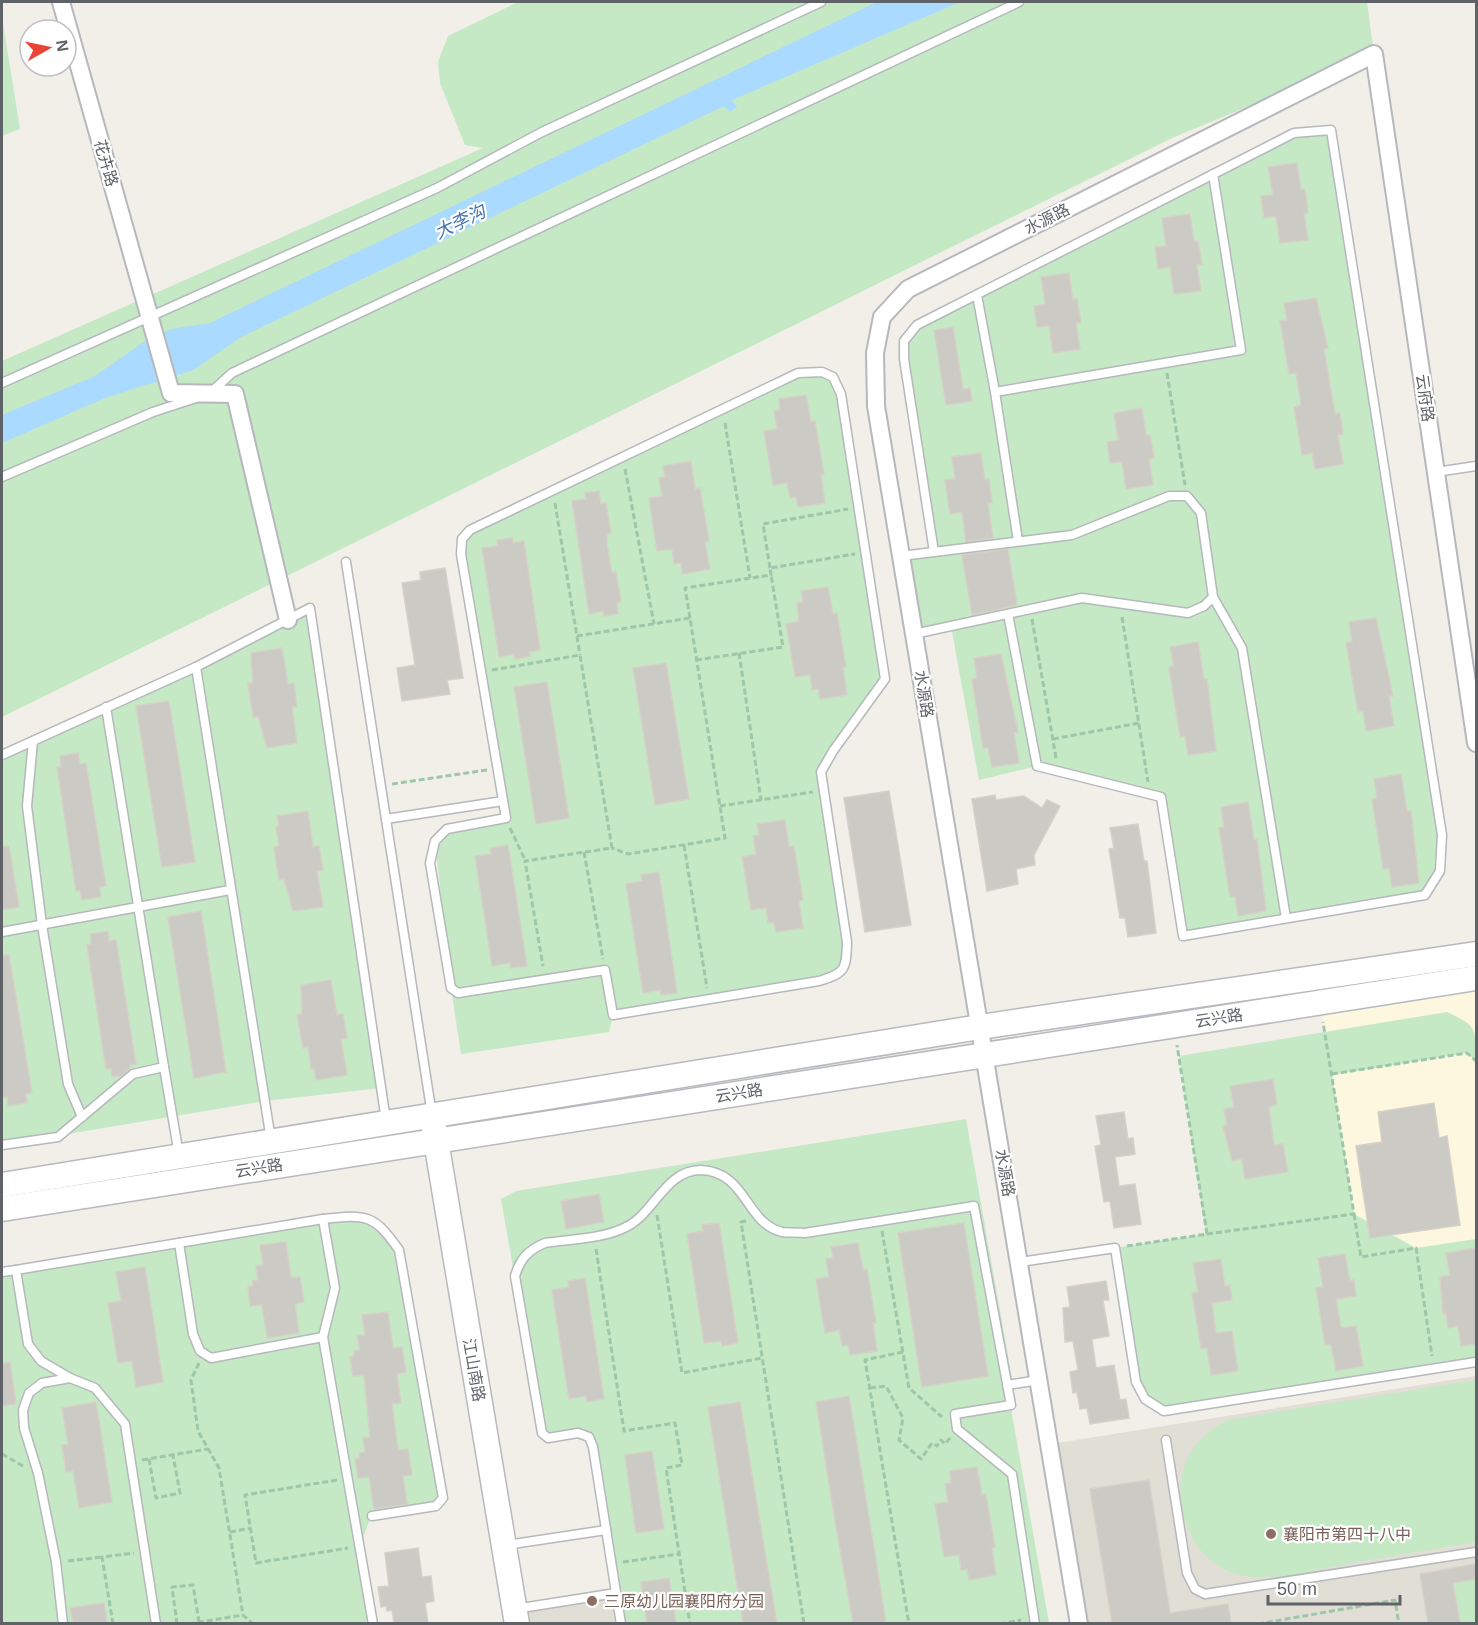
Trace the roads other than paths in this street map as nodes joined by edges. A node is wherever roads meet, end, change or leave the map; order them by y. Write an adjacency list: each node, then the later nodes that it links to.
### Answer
1 (62, 2): 7 (street, 花卉路)
2 (821, 2): 7 (lane)
3 (1019, 2): 10 (lane)
4 (1374, 54): 12 (street, 云府路); 16 (street, 水源路)
5 (1213, 174): 6 (lane); 9 (lane); 31 (lane)
6 (977, 295): 9 (lane); 15 (lane)
7 (150, 320): 8 (lane); 10 (street, 花卉路)
8 (2, 383)
9 (995, 392): 14 (lane)
10 (210, 394): 13 (lane); 20 (street)
11 (1476, 466): 12 (lane)
12 (1436, 472): 25 (street, 云府路)
13 (2, 477)
14 (1018, 541): 15 (lane); 18 (lane)
15 (934, 552): 16 (lane)
16 (902, 556): 21 (street, 水源路)
17 (346, 562): 28 (lane)
18 (1213, 597): 19 (lane); 31 (lane)
19 (1008, 614): 21 (lane); 31 (lane)
20 (288, 620): 22 (lane); 41 (lane)
21 (914, 634): 36 (street, 水源路)
22 (196, 667): 23 (lane); 29 (lane)
23 (106, 707): 24 (lane); 30 (lane)
24 (33, 741): 26 (lane); 32 (lane)
25 (1476, 743)
26 (2, 755)
27 (503, 801): 27 (lane); 28 (lane)
28 (386, 819): 39 (lane)
29 (230, 890): 30 (lane); 43 (lane)
30 (138, 907): 32 (lane); 38 (lane)
31 (1286, 918)
32 (42, 925): 33 (lane); 40 (lane)
33 (2, 932)
34 (1476, 954): 36 (street, 云兴路)
35 (1476, 978): 37 (street, 云兴路)
36 (980, 1027): 37 (street, 水源路); 39 (street, 云兴路)
37 (984, 1054): 42 (street, 云兴路); 50 (street, 水源路)
38 (164, 1067): 40 (lane); 45 (lane)
39 (432, 1116): 41 (street, 云兴路); 42 (street, 江山南路)
40 (82, 1117): 44 (lane)
41 (387, 1123): 43 (street, 云兴路)
42 (435, 1139): 47 (street, 云兴路); 61 (street, 江山南路)
43 (272, 1141): 45 (street, 云兴路)
44 (2, 1145)
45 (179, 1156): 46 (street, 云兴路)
46 (2, 1185)
47 (2, 1209)
48 (323, 1219): 49 (lane); 53 (lane); 59 (lane)
49 (179, 1243): 51 (lane); 53 (lane)
50 (1020, 1262): 54 (lane); 56 (street, 水源路)
51 (16, 1270): 52 (lane); 55 (lane)
52 (2, 1272)
53 (323, 1337): 68 (lane)
54 (1476, 1362)
55 (69, 1378): 66 (lane); 67 (lane)
56 (1040, 1379): 57 (lane); 70 (street, 水源路)
57 (1007, 1385): 60 (lane); 65 (lane)
58 (1166, 1440): 62 (lane)
59 (372, 1516)
60 (606, 1530): 61 (lane); 63 (lane)
61 (504, 1546): 64 (street, 江山南路)
62 (1476, 1552)
63 (616, 1593): 64 (lane); 69 (lane)
64 (516, 1616)
65 (1035, 1621)
66 (63, 1623)
67 (156, 1623)
68 (373, 1623)
69 (621, 1623)
70 (1079, 1623)

